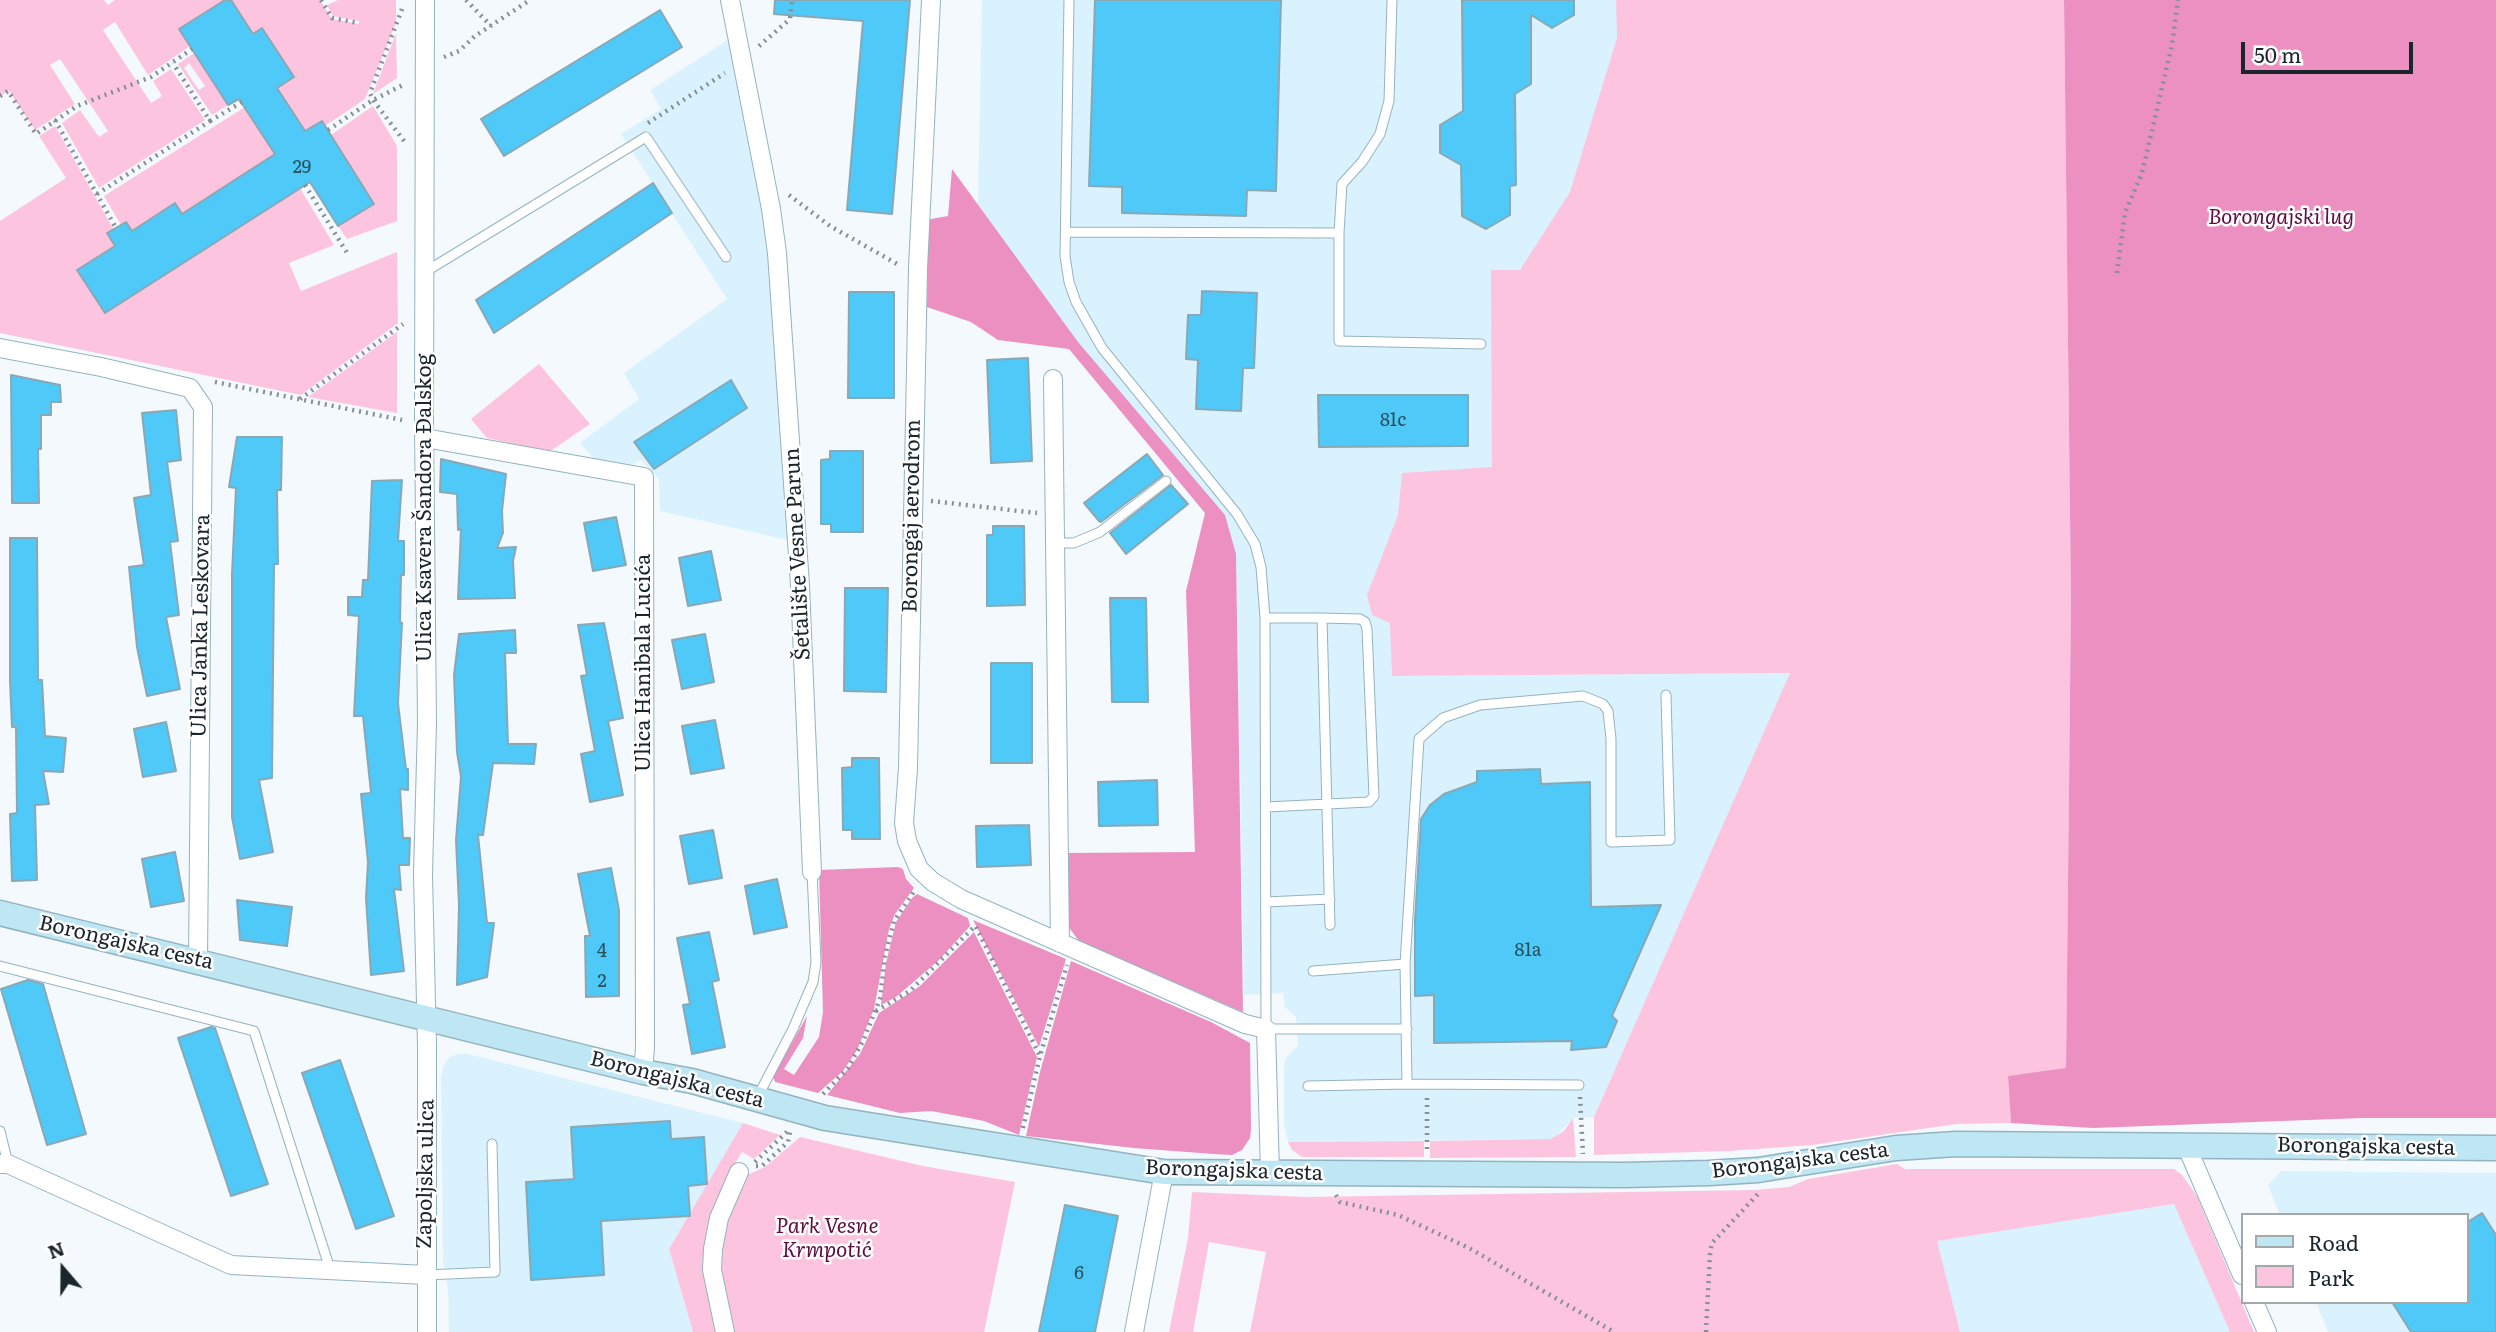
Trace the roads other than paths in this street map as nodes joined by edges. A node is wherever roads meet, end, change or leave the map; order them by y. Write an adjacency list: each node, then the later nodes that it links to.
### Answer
1 (425, 0): 9 (street, Ulica Ksavera Šandora Đalskog)
2 (730, 0): 21 (street, Šetalište Vesne Parun)
3 (931, 0): 26 (street, Borongaj aerodrom)
4 (1069, 0): 6 (lane)
5 (1392, 0): 7 (lane)
6 (1066, 232): 7 (lane); 16 (lane)
7 (1339, 233): 10 (lane)
8 (726, 257): 9 (lane)
9 (425, 272): 13 (street, Ulica Ksavera Šandora Đalskog)
10 (1481, 344)
11 (0, 348): 27 (street, Ulica Janka Leskovara)
12 (1053, 379): 15 (street)
13 (425, 438): 31 (street, Ulica Ksavera Šandora Đalskog); 34 (street, Ulica Hanibala Lucića)
14 (1166, 481): 15 (lane)
15 (1055, 543): 26 (street)
16 (1265, 618): 17 (lane); 20 (lane)
17 (1322, 618): 19 (lane); 19 (lane)
18 (1666, 695): 28 (lane)
19 (1327, 804): 20 (lane); 22 (lane)
20 (1266, 807): 23 (lane)
21 (812, 873): 38 (lane, Šetalište Vesne Parun)
22 (1329, 899): 23 (lane); 25 (lane)
23 (1265, 902): 32 (lane)
24 (0, 913): 27 (street, Borongajska cesta)
25 (1330, 925)
26 (1067, 947): 32 (street, Borongaj aerodrom)
27 (198, 960): 31 (street, Borongajska cesta)
28 (1405, 964): 30 (lane); 33 (lane)
29 (0, 966): 47 (lane)
30 (1313, 971)
31 (426, 1017): 34 (street, Borongajska cesta); 49 (street, Zapoljska ulica)
32 (1266, 1029): 33 (lane); 46 (street)
33 (1407, 1029): 35 (lane)
34 (643, 1072): 38 (street, Borongajska cesta)
35 (1407, 1084): 36 (lane); 37 (lane)
36 (1579, 1085)
37 (1308, 1086)
38 (756, 1099): 45 (street, Borongajska cesta)
39 (0, 1132): 43 (lane)
40 (492, 1144): 49 (lane)
41 (2186, 1145): 42 (street, Borongajska cesta); 46 (street, Borongajska cesta); 48 (street)
42 (2496, 1149)
43 (4, 1164): 47 (street)
44 (744, 1169): 52 (street)
45 (1164, 1172): 46 (street, Borongajska cesta); 53 (street)
46 (1270, 1173)
47 (330, 1269): 49 (street)
48 (2240, 1270)
49 (425, 1275): 51 (street, Zapoljska ulica)
50 (2255, 1304): 54 (street)
51 (427, 1332)
52 (725, 1332)
53 (1134, 1332)
54 (2267, 1332)

